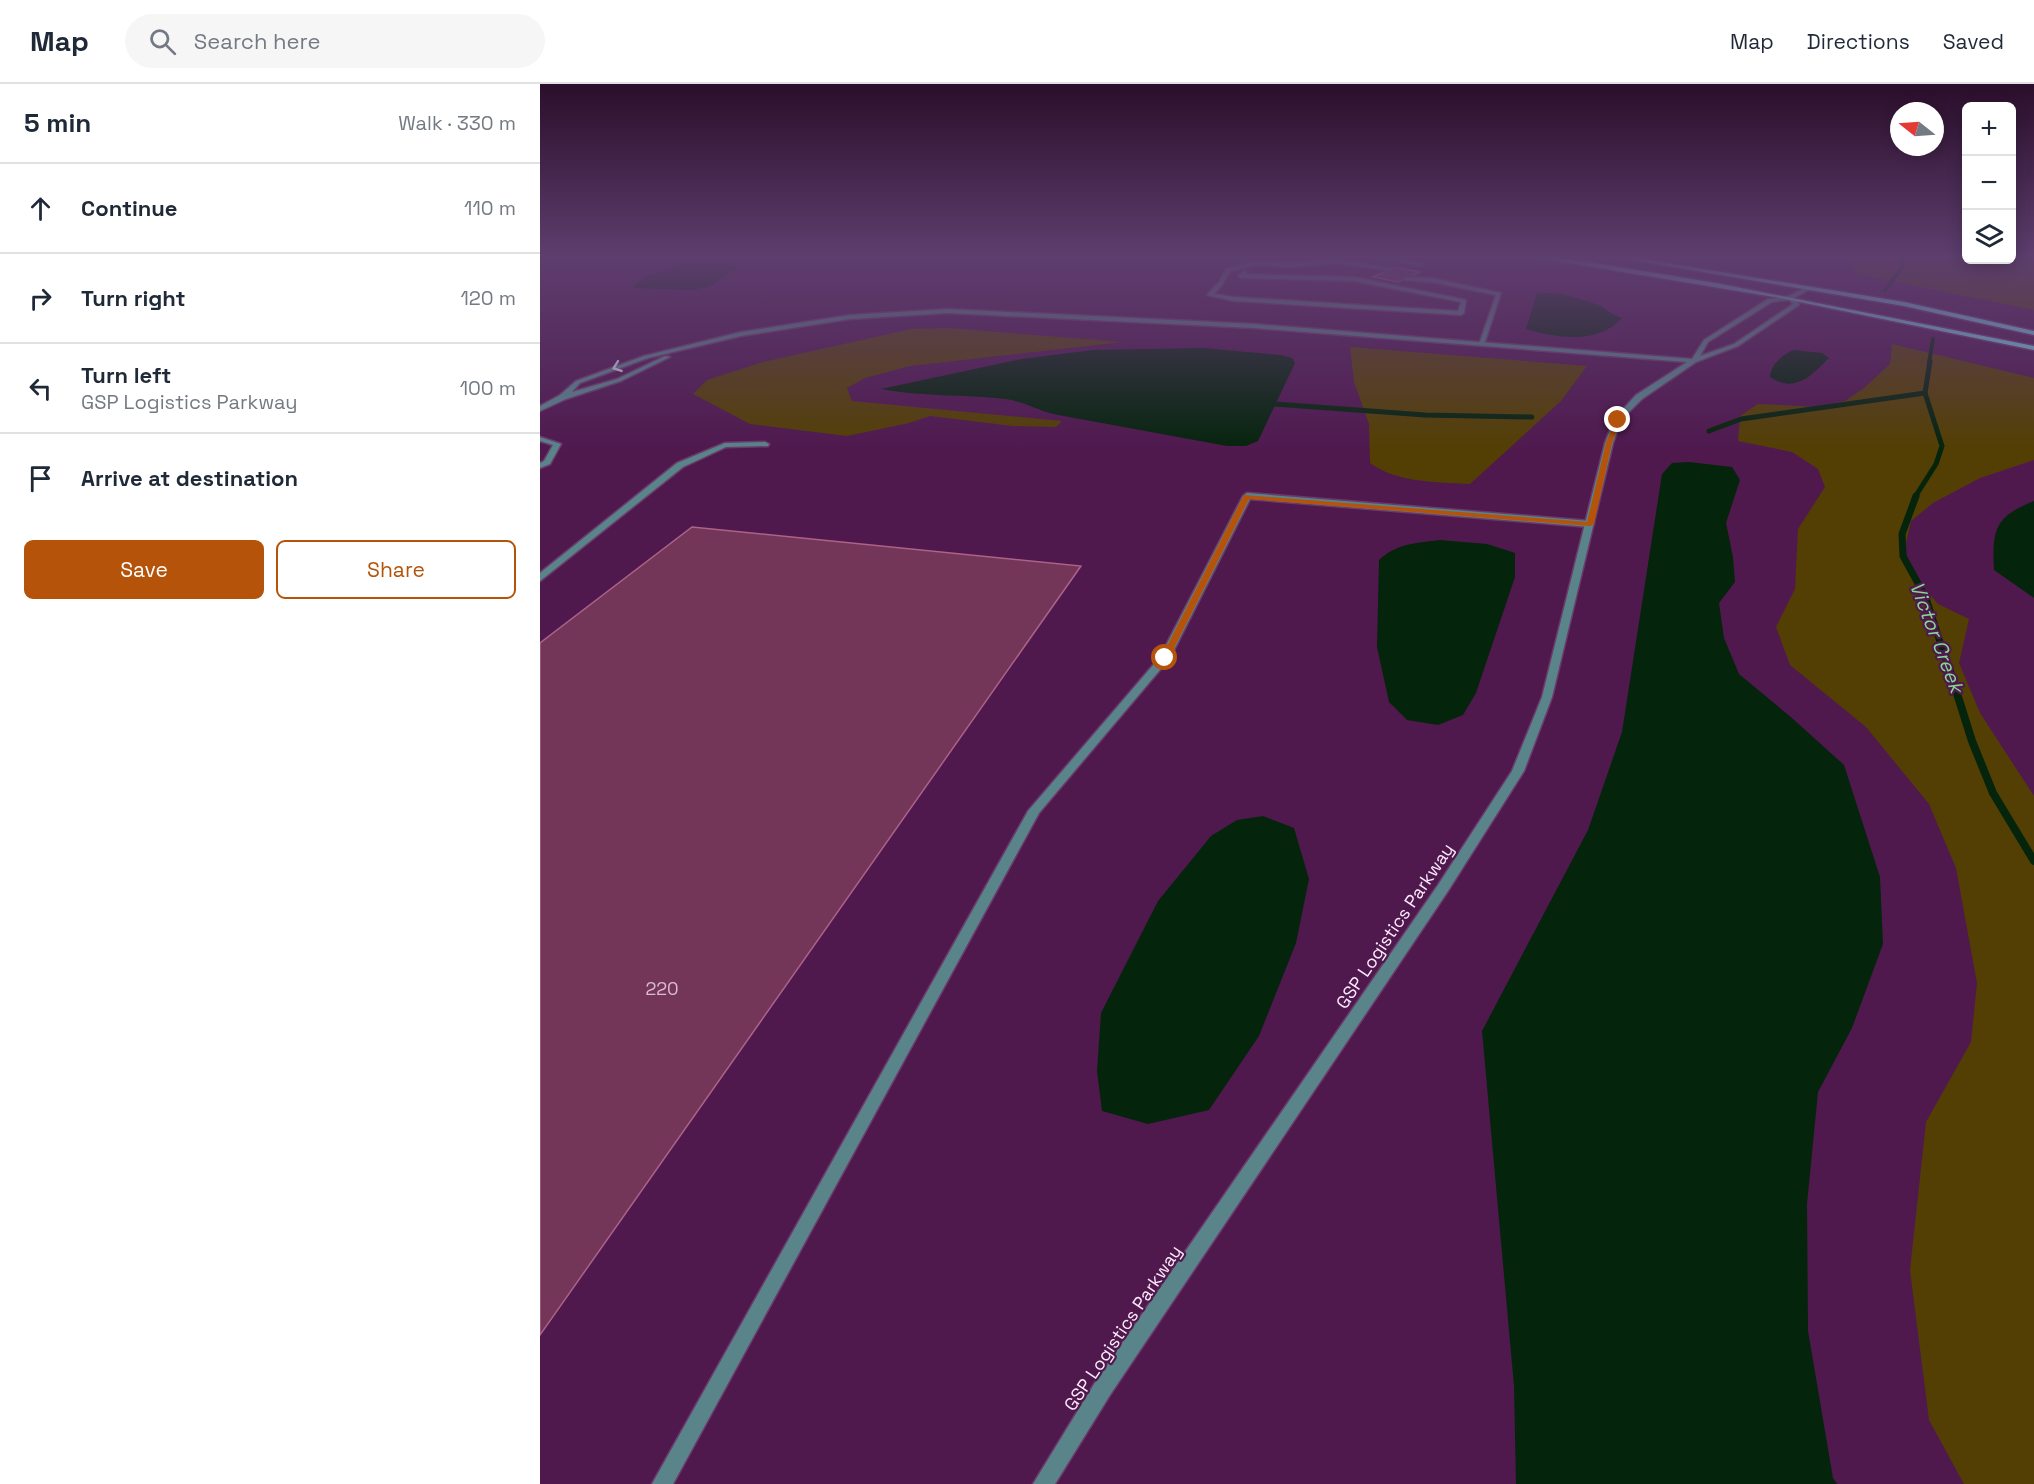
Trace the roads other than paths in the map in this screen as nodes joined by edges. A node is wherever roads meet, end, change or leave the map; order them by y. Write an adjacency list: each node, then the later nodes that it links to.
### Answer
1 (826, 320): 10 (street)
2 (1138, 320): 9 (street)
3 (1490, 320): 9 (street)
4 (1738, 320): 12 (street, GSP Logistics Parkway)
5 (1773, 320): 12 (street, GSP Logistics Parkway)
6 (1909, 320): 11 (main road)
7 (1977, 320): 8 (main road)
8 (2034, 333)
9 (1482, 344): 12 (street)
10 (693, 345): 13 (street); 13 (street, one-way to 13)
11 (2034, 348)
12 (1694, 361): 18 (street, GSP Logistics Parkway)
13 (563, 397): 14 (street)
14 (540, 409)
15 (540, 439): 17 (street)
16 (765, 444): 19 (street)
17 (540, 466)
18 (1590, 524): 20 (street); 21 (street, GSP Logistics Parkway)
19 (540, 578)
20 (662, 1484)
21 (1043, 1484)

